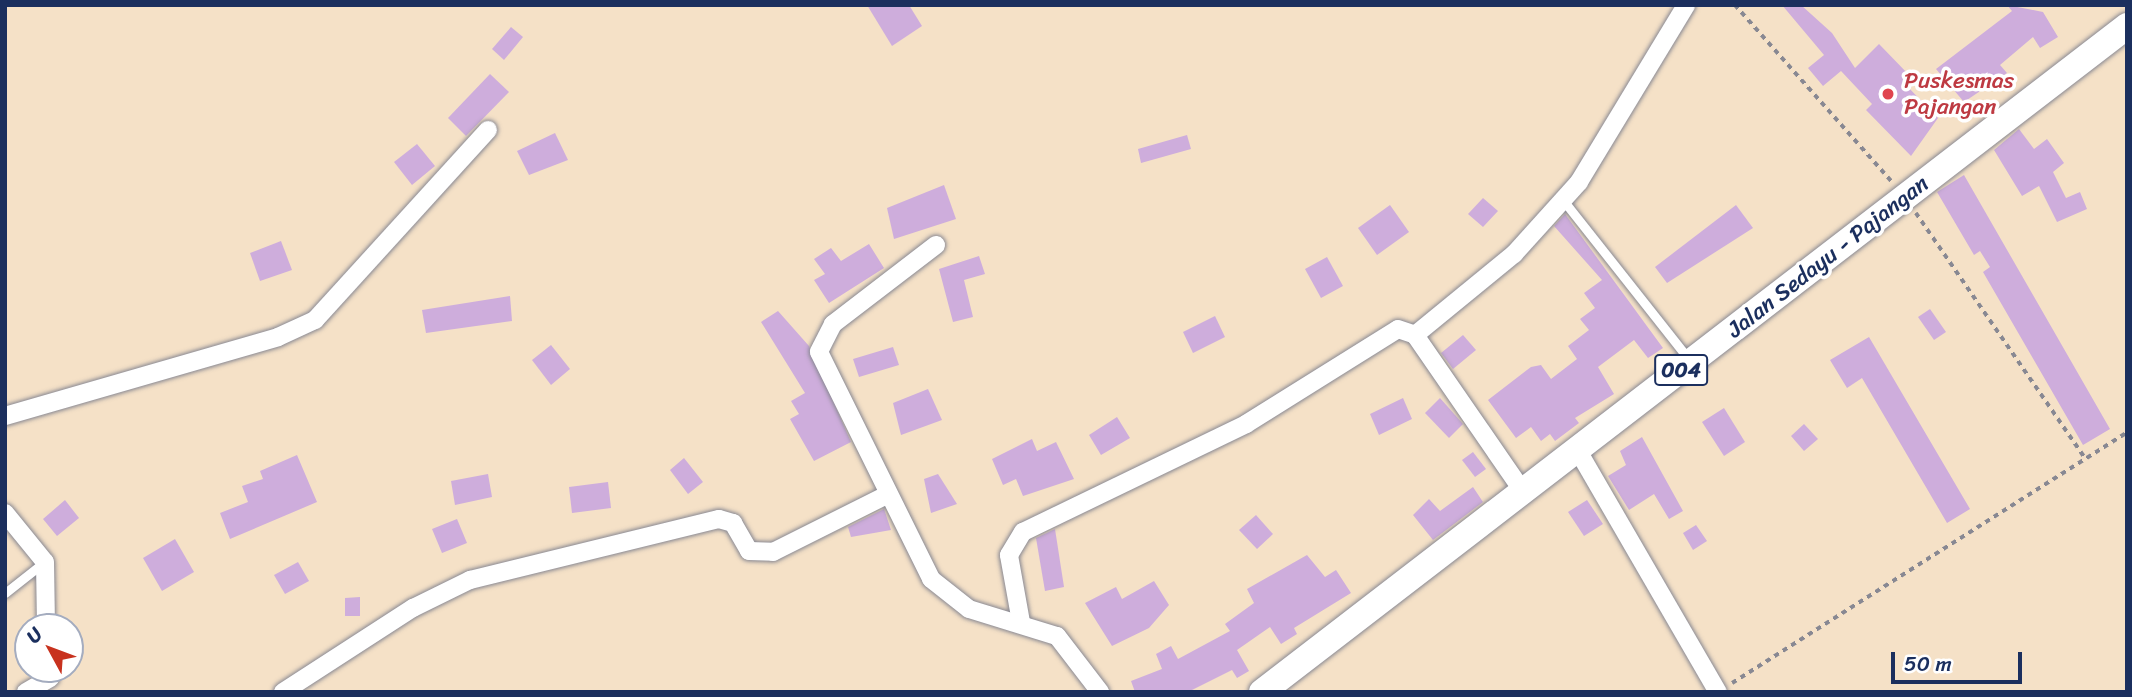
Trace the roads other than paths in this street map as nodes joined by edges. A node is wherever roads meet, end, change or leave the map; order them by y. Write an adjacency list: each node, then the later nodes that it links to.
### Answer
1 (1686, 5): 4 (street)
2 (2127, 26): 7 (main road, Jalan Sedayu - Pajangan / 004)
3 (488, 130): 8 (street)
4 (1563, 200): 6 (street); 7 (lane)
5 (936, 245): 11 (street)
6 (1415, 335): 10 (street); 16 (street)
7 (1691, 362): 9 (main road, Jalan Sedayu - Pajangan / 004)
8 (5, 416)
9 (1577, 449): 10 (main road, Jalan Sedayu - Pajangan / 004); 18 (street)
10 (1522, 489): 22 (main road, Jalan Sedayu - Pajangan / 004)
11 (885, 496): 16 (street); 20 (street)
12 (5, 513): 13 (street)
13 (45, 562): 14 (lane); 15 (street)
14 (5, 593)
15 (46, 613)
16 (1021, 622): 21 (street)
17 (44, 683): 19 (street)
18 (1723, 688)
19 (26, 692)
20 (283, 692)
21 (1100, 692)
22 (1262, 692)

